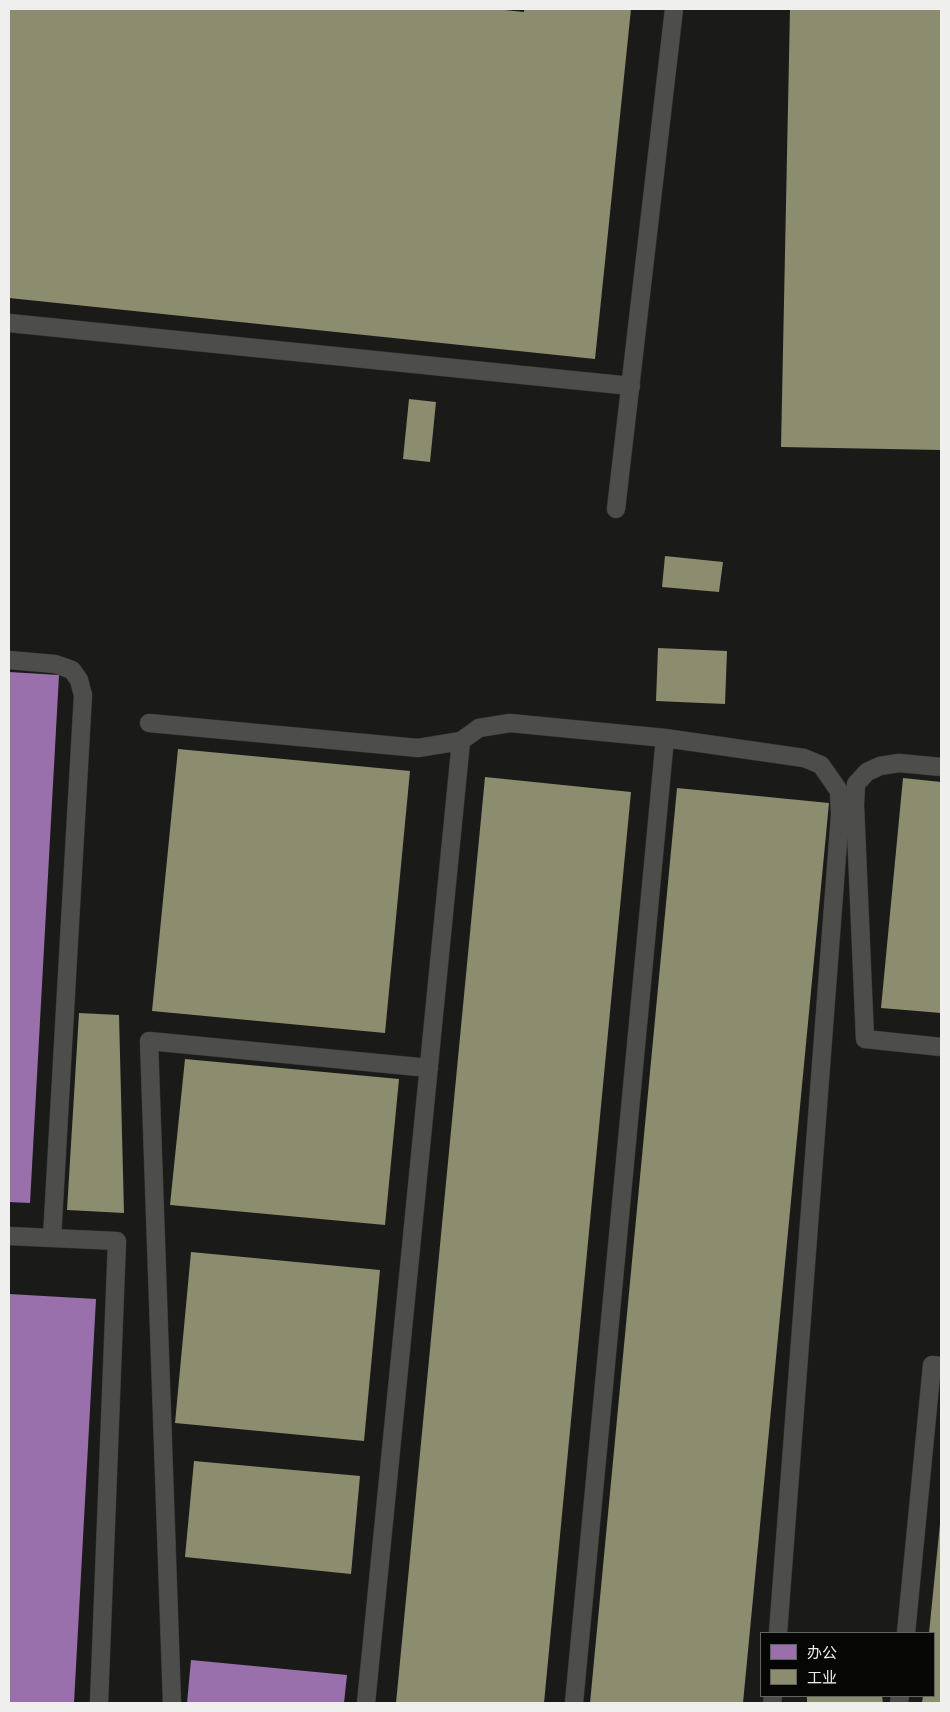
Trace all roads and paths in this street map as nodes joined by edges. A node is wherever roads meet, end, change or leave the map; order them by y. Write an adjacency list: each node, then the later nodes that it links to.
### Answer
1 (674, 9): 3 (lane)
2 (9, 324): 3 (lane)
3 (631, 386): 4 (lane)
4 (616, 509)
5 (9, 660): 13 (lane)
6 (149, 723): 8 (lane)
7 (665, 738): 8 (lane); 15 (lane); 20 (lane)
8 (461, 742): 11 (lane)
9 (941, 767): 10 (lane)
10 (941, 1047)
11 (429, 1068): 18 (lane); 19 (lane)
12 (9, 1236): 13 (lane)
13 (52, 1238): 17 (lane)
14 (941, 1366): 16 (lane)
15 (778, 1632)
16 (906, 1632)
17 (99, 1703)
18 (172, 1703)
19 (366, 1703)
20 (574, 1703)

